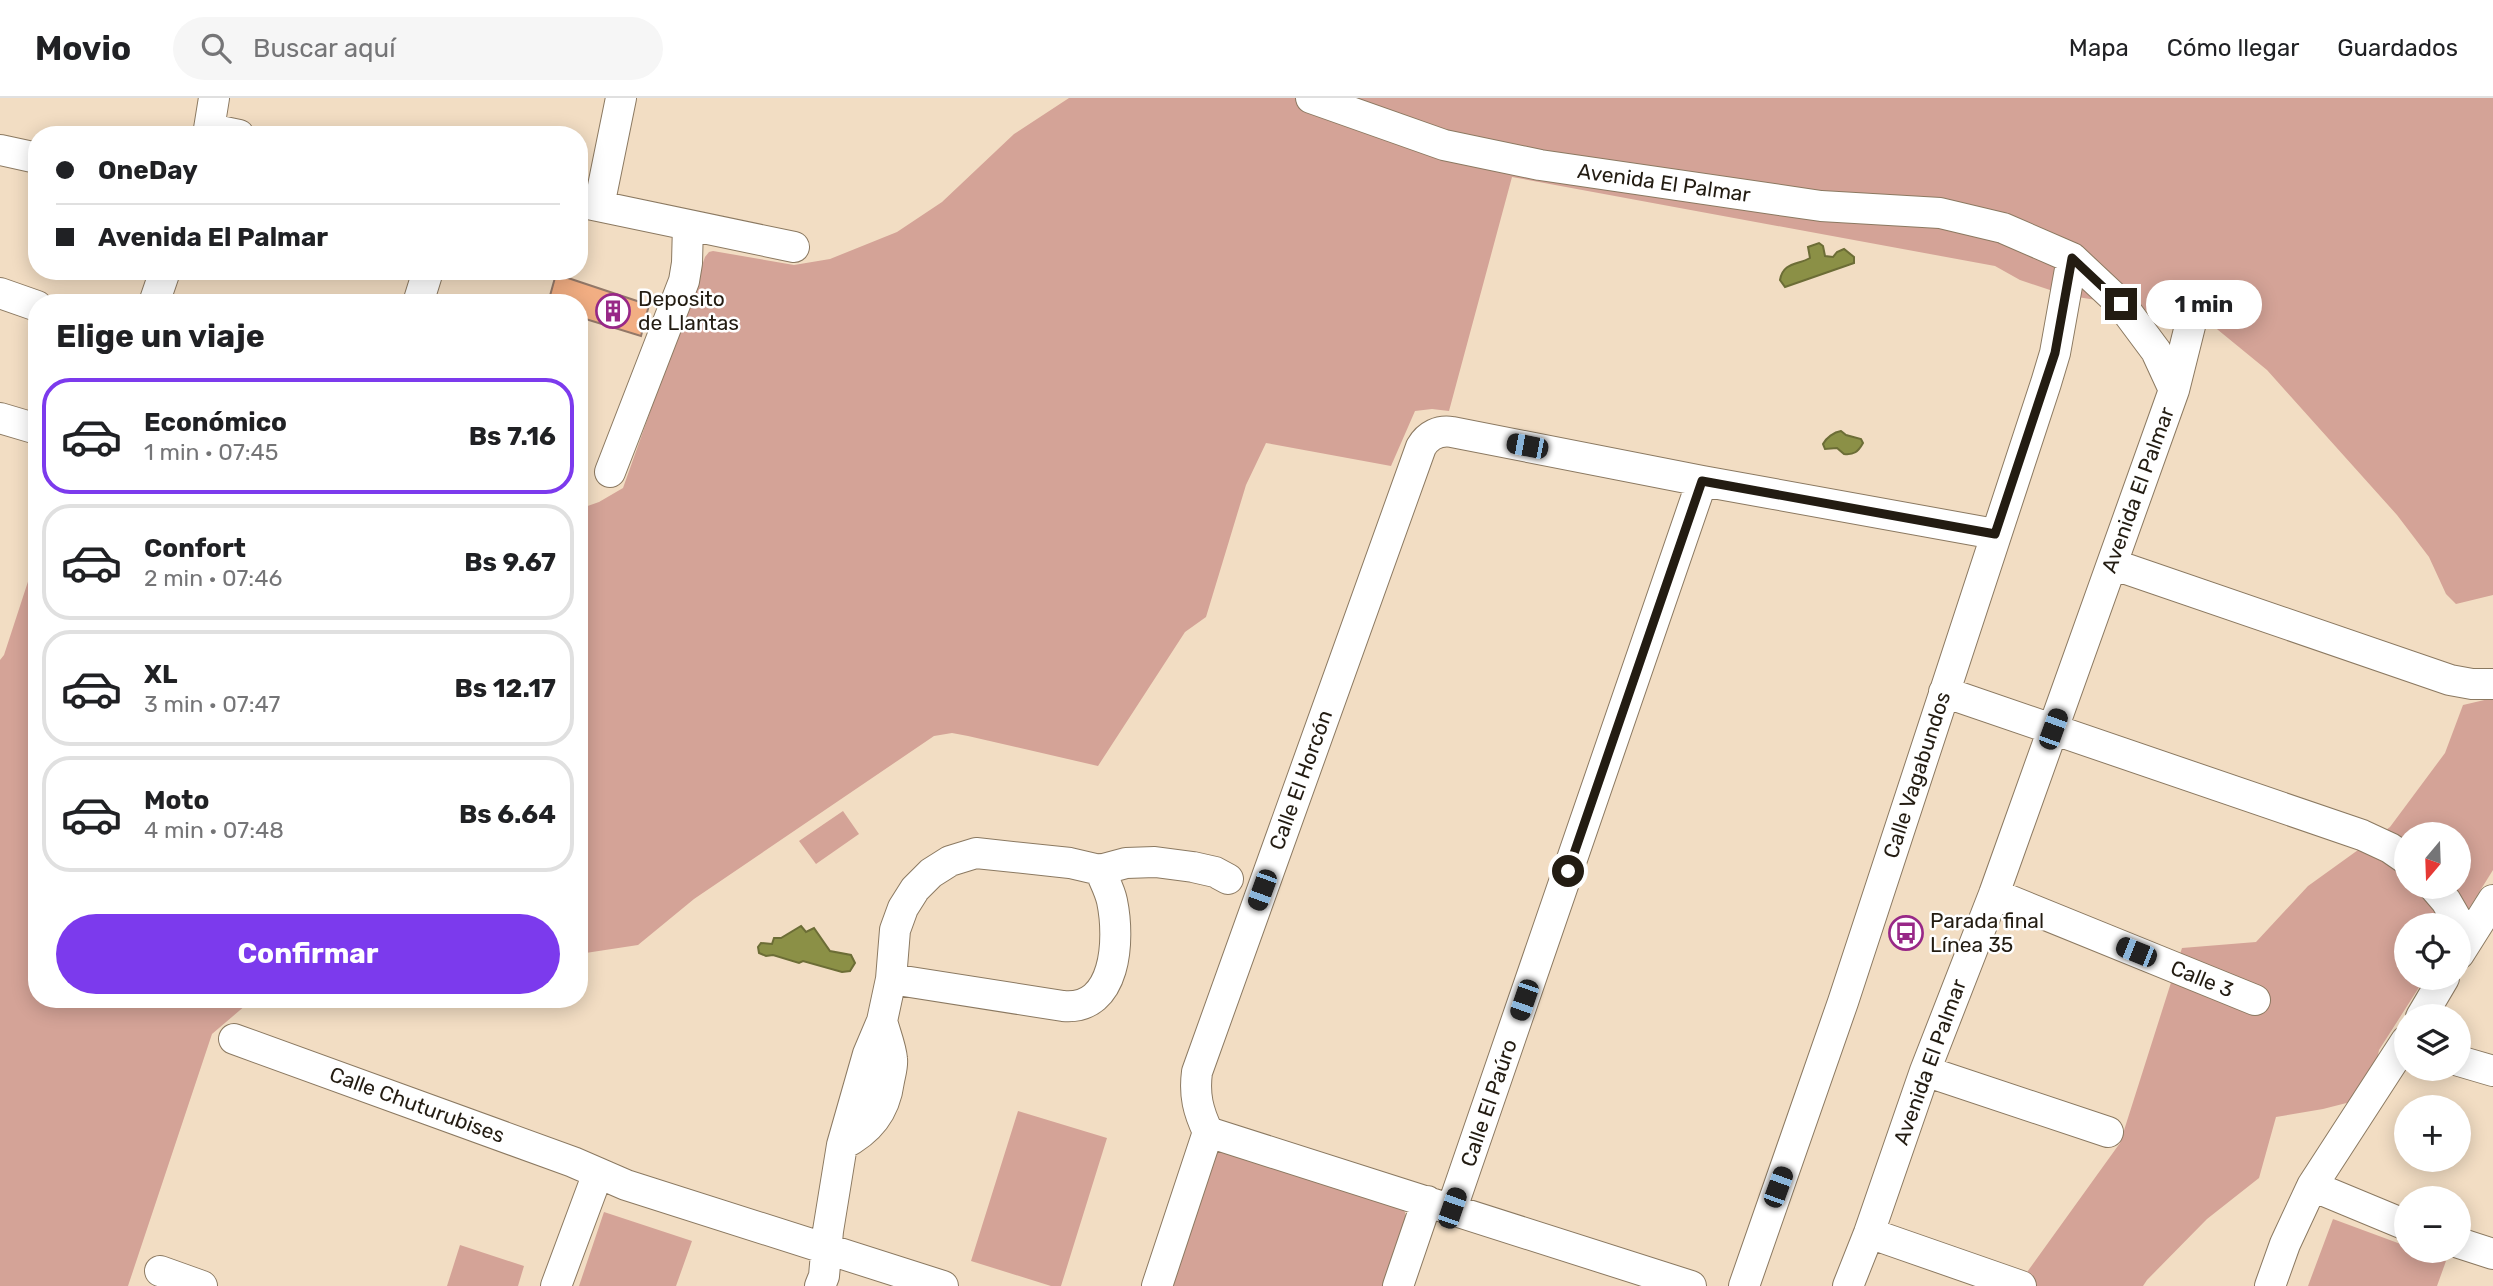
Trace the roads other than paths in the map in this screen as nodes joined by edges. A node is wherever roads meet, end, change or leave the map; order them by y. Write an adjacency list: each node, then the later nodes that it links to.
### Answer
1 (214, 98): 4 (street)
2 (621, 98): 7 (street)
3 (1311, 98): 10 (street, Avenida El Palmar)
4 (210, 126)
5 (1, 153): 6 (street)
6 (28, 157)
7 (589, 204): 8 (street)
8 (688, 225): 9 (street); 17 (street)
9 (794, 247)
10 (2072, 258): 14 (street, Avenida El Palmar); 19 (street, Calle Vagabundos)
11 (0, 293): 12 (street)
12 (28, 303)
13 (2191, 322): 14 (street)
14 (2174, 390): 20 (street, Avenida El Palmar)
15 (0, 418): 16 (street)
16 (28, 426)
17 (610, 472)
18 (1702, 481): 19 (street); 37 (street, Calle El Horcón); 41 (street, Calle El Paúro)
19 (1995, 534): 22 (street, Calle Vagabundos)
20 (2112, 564): 21 (street); 23 (street, Avenida El Palmar)
21 (2493, 684)
22 (1944, 692): 23 (street); 55 (street, Calle Vagabundos)
23 (2053, 729): 24 (street); 27 (street, Avenida El Palmar)
24 (2394, 851)
25 (1100, 870): 26 (street); 30 (street); 30 (street)
26 (1228, 879)
27 (1994, 894): 31 (street, Calle 3); 35 (street, Avenida El Palmar)
28 (2493, 900): 29 (street)
29 (2471, 934)
30 (891, 979): 45 (street)
31 (2255, 1000)
32 (234, 1039): 39 (street, Calle Chuturubises)
33 (2394, 1061): 40 (street)
34 (2471, 1064): 36 (street)
35 (1925, 1071): 38 (street); 43 (street, Avenida El Palmar)
36 (2493, 1071)
37 (1208, 1132): 41 (street); 52 (street)
38 (2108, 1132)
39 (598, 1173): 45 (street, Calle Chuturubises); 49 (street)
40 (2312, 1186): 42 (street); 58 (street)
41 (1440, 1205): 53 (street, Calle El Paúro); 54 (street)
42 (2394, 1220)
43 (1869, 1233): 56 (street, Avenida El Palmar); 57 (street)
44 (2471, 1247): 46 (street)
45 (827, 1250): 50 (street); 51 (street, Calle Chuturubises)
46 (2493, 1254)
47 (159, 1271): 48 (street)
48 (202, 1286)
49 (556, 1286)
50 (820, 1286)
51 (943, 1286)
52 (1157, 1286)
53 (1398, 1286)
54 (1691, 1286)
55 (1744, 1286)
56 (1848, 1286)
57 (2021, 1286)
58 (2270, 1286)

